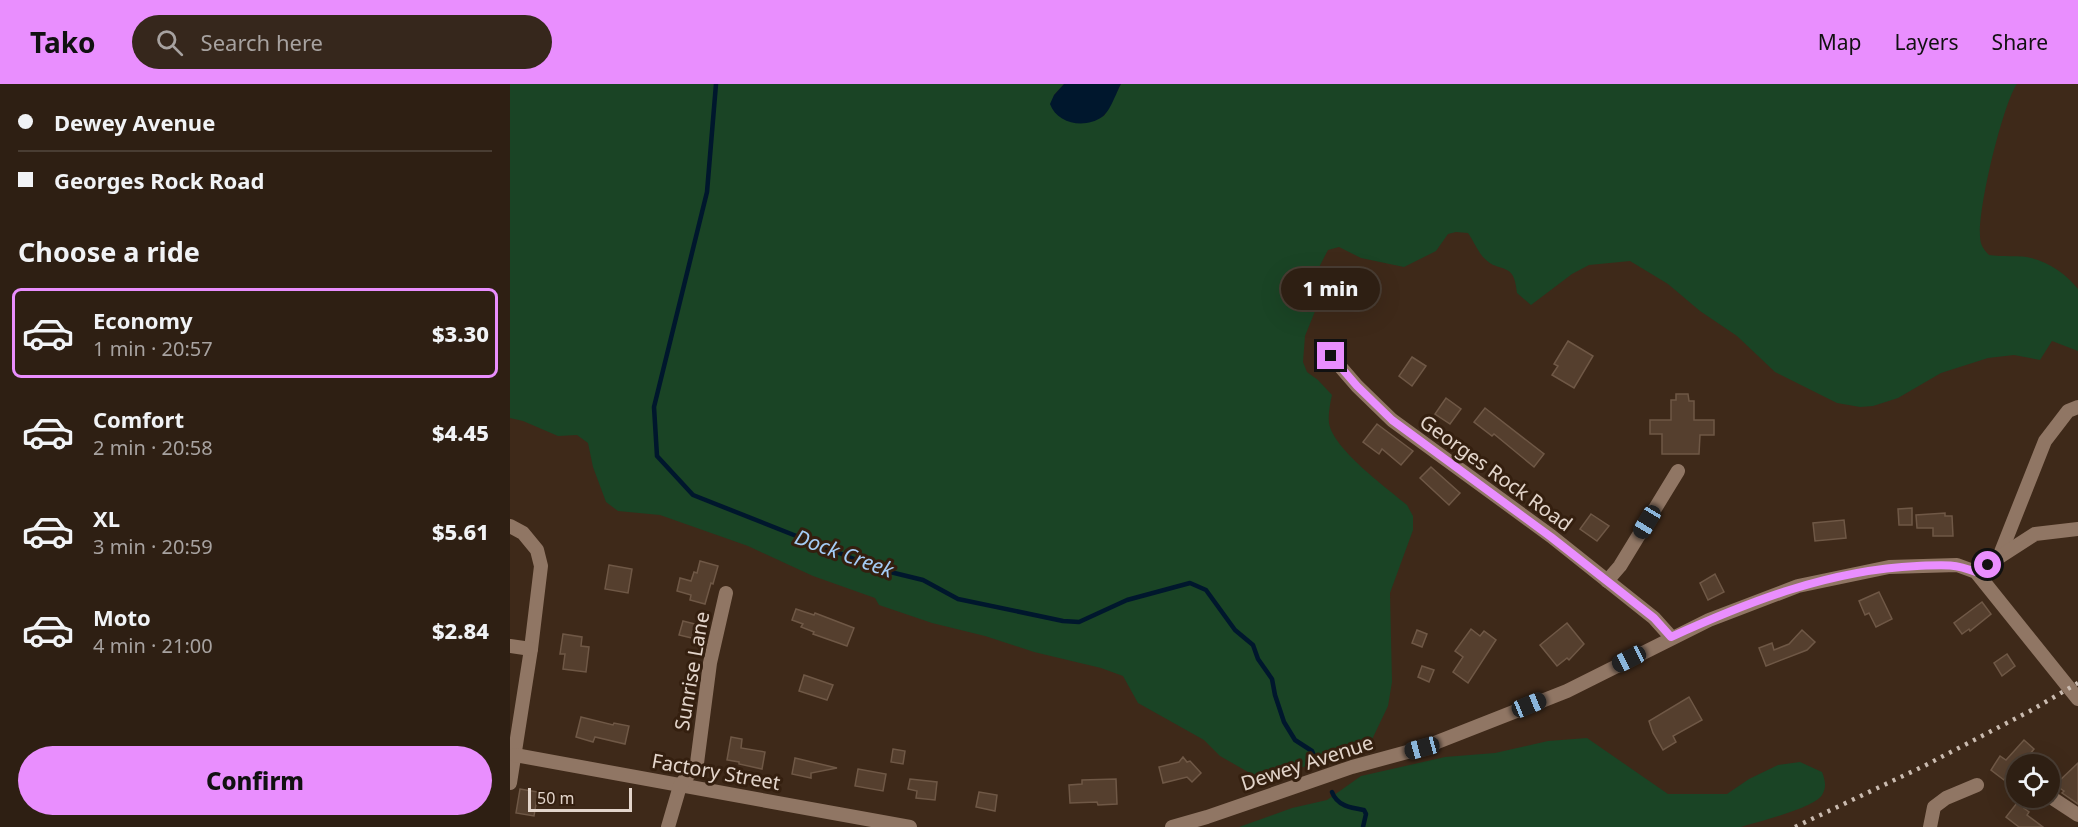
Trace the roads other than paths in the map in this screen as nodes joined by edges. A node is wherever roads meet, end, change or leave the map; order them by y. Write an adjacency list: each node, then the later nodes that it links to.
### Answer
1 (1331, 356): 8 (street, Georges Rock Road)
2 (2078, 407): 6 (street)
3 (1678, 471): 8 (street)
4 (510, 526): 12 (street)
5 (2078, 529): 6 (street)
6 (1999, 557): 7 (street)
7 (1976, 572): 10 (street, Dewey Avenue); 13 (street)
8 (1607, 581): 10 (street, Georges Rock Road)
9 (726, 593): 18 (street, Sunrise Lane)
10 (1671, 637): 23 (street, Dewey Avenue)
11 (510, 646): 12 (street)
12 (531, 649): 14 (street)
13 (2078, 699)
14 (516, 713): 15 (street)
15 (515, 755): 16 (street); 18 (street, Factory Street)
16 (510, 783)
17 (1977, 785): 24 (street)
18 (680, 786): 21 (street, Sunrise Lane); 22 (street, Factory Street)
19 (2060, 803): 20 (street)
20 (2078, 815)
21 (668, 827)
22 (910, 827)
23 (1172, 827)
24 (1930, 827)

